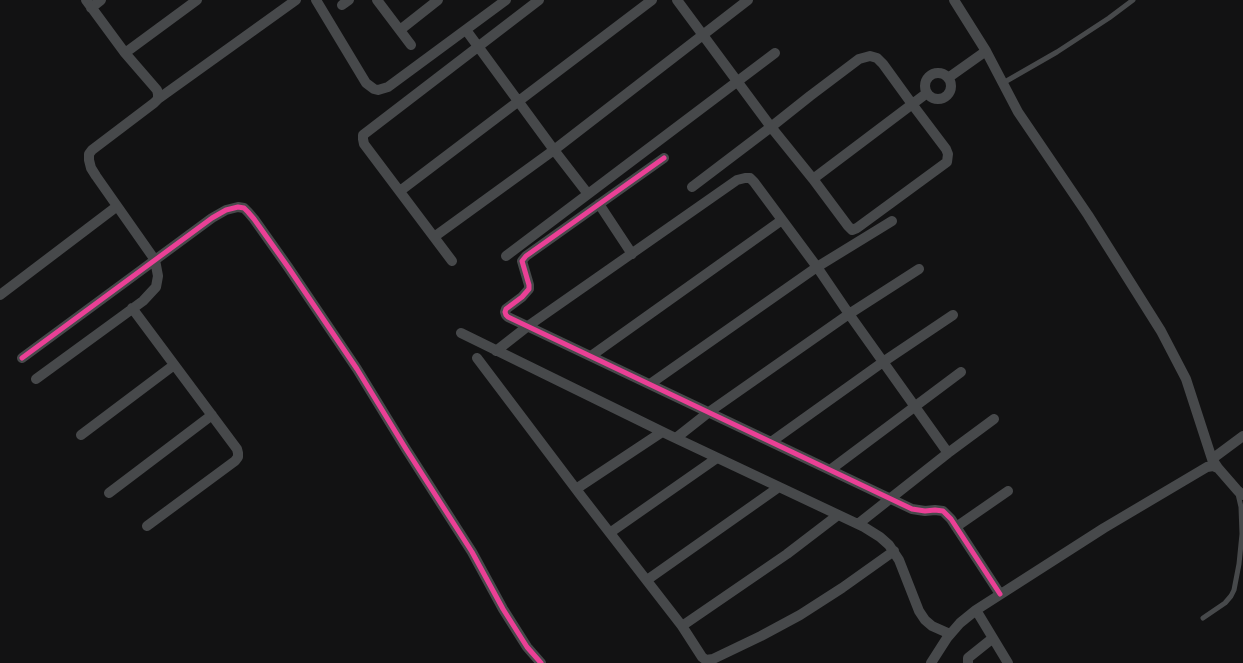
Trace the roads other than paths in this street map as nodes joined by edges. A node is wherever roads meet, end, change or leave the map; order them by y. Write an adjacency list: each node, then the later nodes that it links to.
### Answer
1 (101, 0): 14 (street)
2 (197, 0): 22 (street)
3 (296, 0): 27 (street)
4 (316, 0): 16 (street)
5 (377, 0): 15 (street)
6 (438, 0): 15 (street)
7 (506, 0): 16 (street)
8 (539, 0): 19 (street)
9 (652, 0): 28 (street)
10 (677, 0): 17 (street)
11 (748, 0): 17 (street)
12 (954, 0): 20 (street)
13 (1133, 0): 25 (lane)
14 (88, 4): 22 (street)
15 (400, 30): 18 (street)
16 (466, 30): 19 (street)
17 (702, 36): 24 (street); 31 (street)
18 (411, 45)
19 (479, 47): 28 (street); 35 (street)
20 (986, 51): 23 (street); 25 (street)
21 (775, 52): 24 (street)
22 (125, 54): 27 (street)
23 (948, 78): 26 (street); 26 (street)
24 (737, 82): 30 (street); 36 (street)
25 (1003, 84): 74 (street)
26 (927, 93): 29 (street)
27 (158, 99): 38 (street)
28 (518, 101): 31 (street); 35 (street)
29 (912, 104): 30 (street); 33 (street); 33 (street)
30 (771, 127): 33 (street); 34 (street)
31 (554, 150): 36 (street); 41 (street)
32 (664, 158): 37 (street)
33 (813, 179)
34 (692, 187)
35 (400, 191): 41 (street)
36 (588, 194): 43 (street)
37 (599, 204): 42 (street); 52 (street)
38 (116, 206): 44 (street); 48 (street)
39 (782, 220): 42 (street); 46 (street); 55 (street)
40 (892, 221): 46 (street)
41 (434, 237): 45 (street)
42 (632, 254): 52 (street)
43 (506, 256)
44 (155, 260): 49 (street); 56 (street); 95 (street)
45 (452, 261)
46 (817, 267): 50 (street); 62 (street)
47 (918, 270): 50 (street)
48 (0, 295)
49 (132, 308): 59 (street); 61 (street)
50 (849, 314): 58 (street); 64 (street)
51 (953, 315): 58 (street)
52 (528, 326): 54 (street); 55 (street)
53 (461, 333): 54 (street)
54 (496, 350): 67 (street)
55 (591, 356): 62 (street)
56 (22, 358)
57 (477, 358): 77 (street)
58 (882, 362): 63 (street); 71 (street)
59 (174, 365): 65 (street); 68 (street)
60 (961, 372): 63 (street)
61 (36, 379)
62 (650, 384): 64 (street)
63 (914, 406): 72 (street); 75 (street)
64 (709, 412): 70 (street); 71 (street)
65 (212, 415): 79 (street); 84 (street)
66 (994, 420): 72 (street)
67 (662, 432): 70 (street); 77 (street)
68 (81, 435)
69 (1243, 436): 74 (street)
70 (676, 438): 73 (street)
71 (771, 442): 75 (street)
72 (948, 453): 81 (street)
73 (717, 458): 76 (street); 86 (street)
74 (1215, 463): 80 (street); 89 (street)
75 (830, 470): 81 (street)
76 (779, 487): 82 (street); 88 (street)
77 (576, 489): 86 (street)
78 (1008, 491): 85 (street)
79 (108, 493)
80 (1240, 493): 91 (lane)
81 (890, 499): 83 (street); 85 (street)
82 (838, 515): 83 (street); 92 (street)
83 (858, 524): 87 (street)
84 (147, 526)
85 (956, 527): 89 (street)
86 (611, 532): 88 (street)
87 (894, 551): 92 (street); 93 (street)
88 (647, 580): 92 (street)
89 (1000, 594): 90 (street)
90 (976, 610): 93 (street); 94 (street)
91 (1204, 618)
92 (682, 626)
93 (950, 634): 96 (street)
94 (994, 638): 97 (street); 98 (street)
95 (541, 663)
96 (931, 663)
97 (968, 663)
98 (1008, 663)

